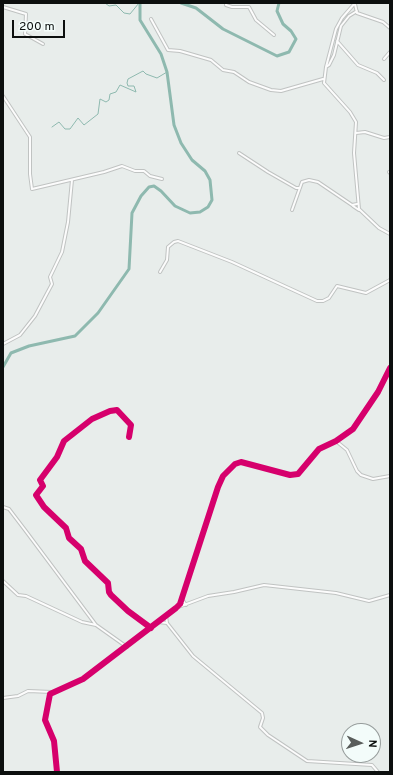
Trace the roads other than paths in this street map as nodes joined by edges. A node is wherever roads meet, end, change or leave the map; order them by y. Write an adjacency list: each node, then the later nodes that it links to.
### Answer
1 (226, 3): 7 (street)
2 (355, 4): 4 (street); 12 (street)
3 (3, 7): 9 (street)
4 (356, 11): 6 (street); 8 (street)
5 (151, 19): 15 (street)
6 (390, 28)
7 (274, 35)
8 (338, 41): 12 (street); 14 (street)
9 (43, 44)
10 (390, 52): 11 (street)
11 (384, 59)
12 (326, 67): 13 (street)
13 (324, 79): 15 (street); 16 (street)
14 (384, 80)
15 (319, 81): 16 (street)
16 (324, 85): 18 (street)
17 (3, 96): 22 (street)
18 (356, 133): 19 (street); 24 (street)
19 (390, 138)
20 (239, 153): 23 (street)
21 (162, 179): 22 (street)
22 (72, 180): 31 (street)
23 (300, 188): 25 (street); 26 (street)
24 (357, 204): 25 (street); 27 (street)
25 (353, 206): 27 (street)
26 (292, 210)
27 (360, 210): 28 (street)
28 (390, 234)
29 (160, 272): 30 (street)
30 (390, 280)
31 (3, 344)
32 (390, 368): 34 (street)
33 (129, 437): 48 (street)
34 (340, 439): 35 (street); 36 (street)
35 (336, 442): 36 (street); 41 (street)
36 (342, 445): 37 (street)
37 (390, 476)
38 (3, 507): 47 (street)
39 (3, 581): 47 (street)
40 (390, 595): 42 (street)
41 (181, 598): 42 (street); 43 (street)
42 (186, 605): 43 (street)
43 (176, 608): 44 (street)
44 (166, 616): 45 (street); 46 (street)
45 (158, 622): 46 (street); 48 (street)
46 (167, 624): 53 (street)
47 (96, 626): 49 (street)
48 (151, 628): 49 (street)
49 (127, 647): 50 (street)
50 (52, 692): 51 (street); 52 (street)
51 (3, 698)
52 (57, 772)
53 (378, 772)

